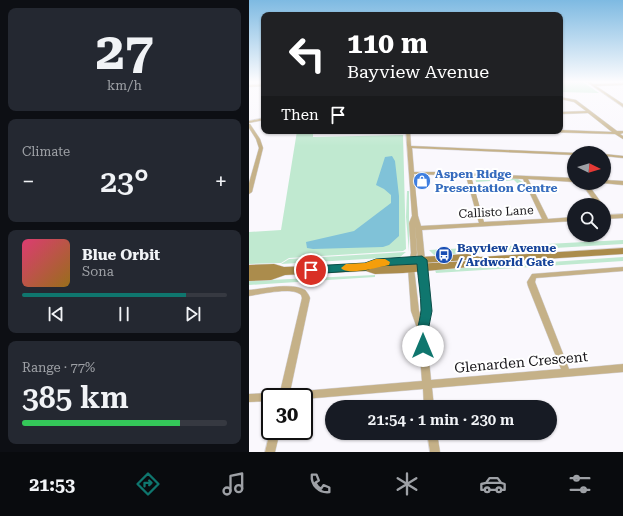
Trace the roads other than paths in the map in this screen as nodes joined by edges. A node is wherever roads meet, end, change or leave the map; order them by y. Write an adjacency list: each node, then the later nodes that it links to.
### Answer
1 (577, 103): 2 (street)
2 (589, 112): 3 (street); 9 (street)
3 (563, 114)
4 (261, 120): 5 (street)
5 (249, 122)
6 (249, 125): 22 (street)
7 (563, 131): 9 (street)
8 (623, 132): 9 (street)
9 (617, 133): 11 (street)
10 (408, 134): 12 (street)
11 (623, 138)
12 (410, 147): 13 (street); 16 (street)
13 (567, 154)
14 (611, 156): 15 (street)
15 (623, 157)
16 (412, 173): 17 (street); 23 (street)
17 (467, 174): 18 (street); 28 (street)
18 (525, 178): 19 (street); 27 (street)
19 (567, 180)
20 (611, 182): 21 (street)
21 (623, 183)
22 (249, 192)
23 (415, 216): 29 (street); 31 (street)
24 (623, 216): 25 (street)
25 (611, 217)
26 (567, 220): 27 (street, Callisto Lane)
27 (546, 221): 28 (street, Callisto Lane)
28 (481, 224): 29 (street, Callisto Lane)
29 (419, 228): 31 (street)
30 (623, 251): 31 (main road)
31 (417, 264): 34 (main road); 37 (street); 37 (street)
32 (623, 269): 39 (street)
33 (249, 270): 34 (main road)
34 (284, 272): 35 (main road)
35 (249, 277)
36 (249, 294): 41 (street)
37 (422, 331): 40 (street)
38 (623, 368): 39 (street, Glenarden Crescent)
39 (566, 372): 40 (street, Glenarden Crescent)
40 (427, 384): 42 (street, Glenarden Crescent); 45 (street)
41 (286, 388)
42 (313, 394)
43 (261, 397): 44 (street)
44 (249, 398)
45 (428, 400)
46 (273, 440): 48 (street)
47 (433, 440): 49 (street)
48 (271, 452)
49 (435, 452)

